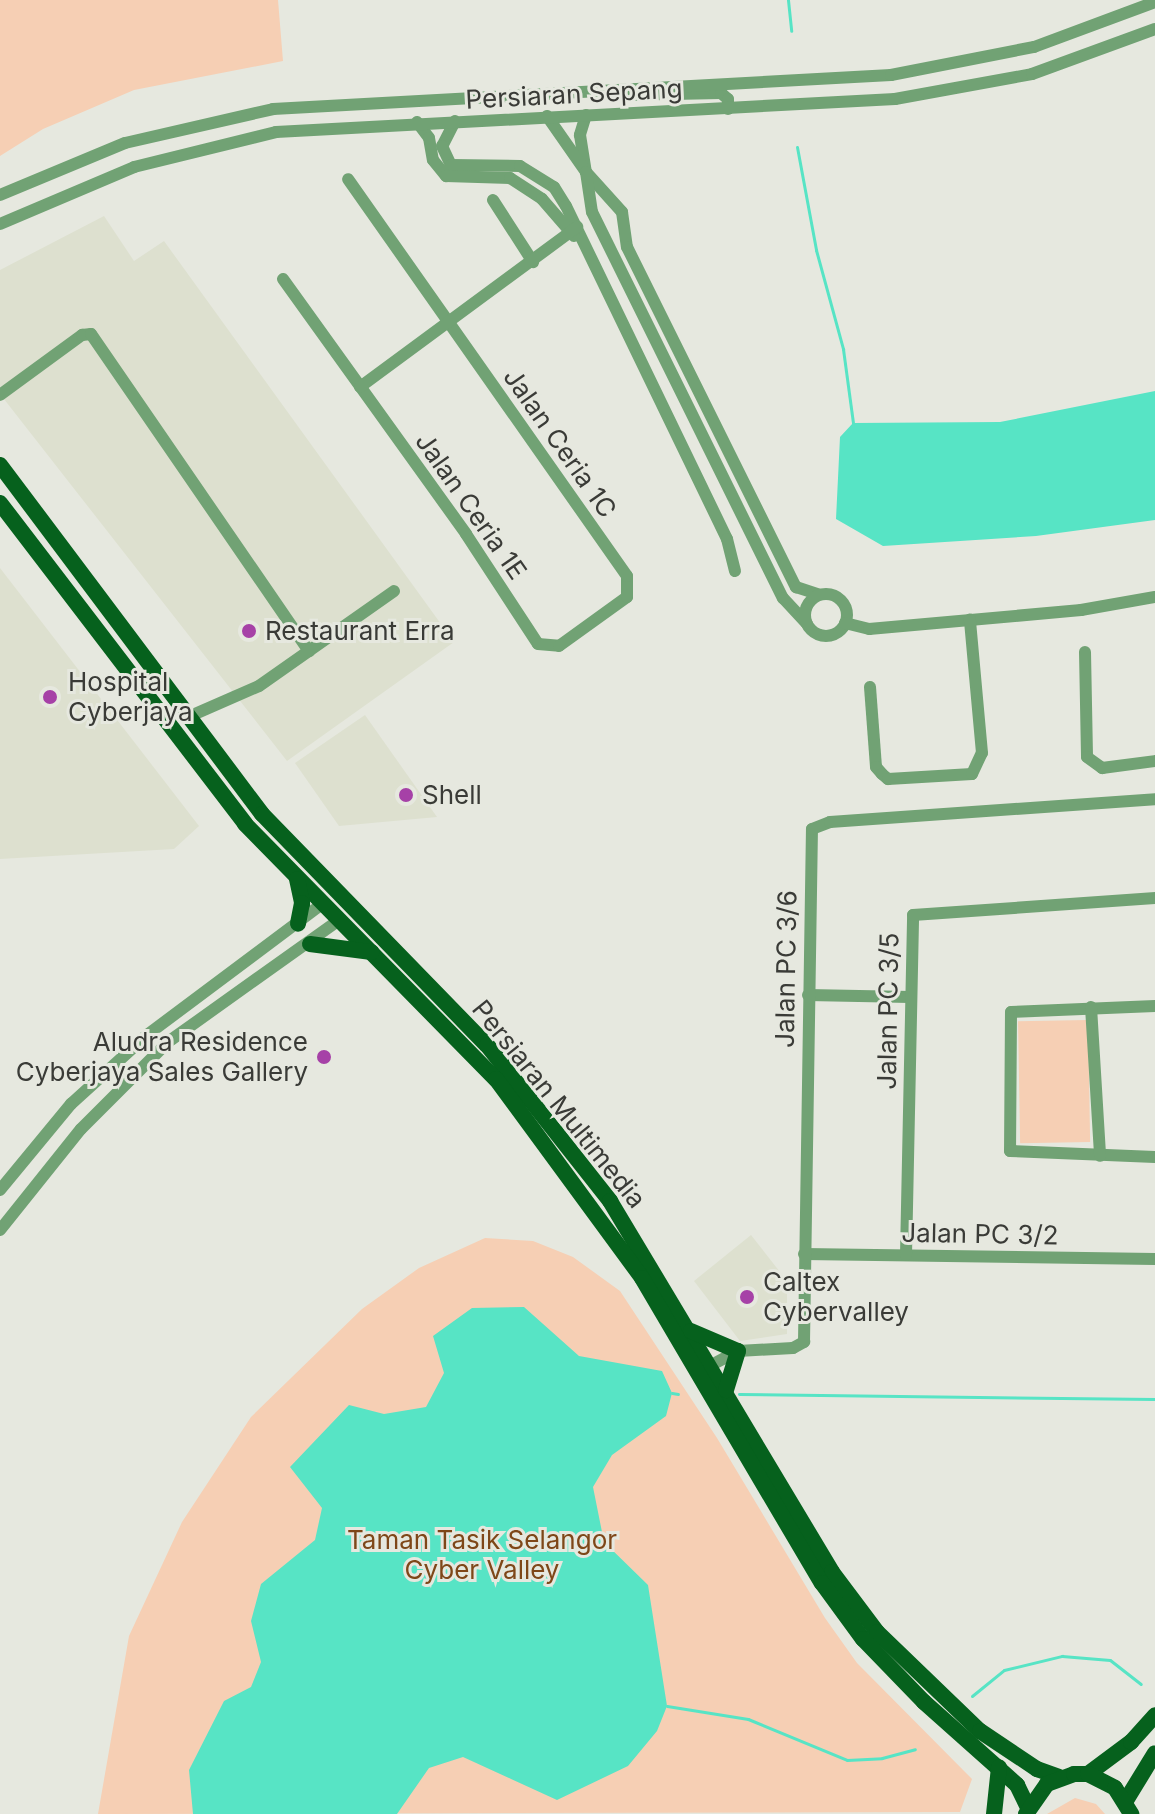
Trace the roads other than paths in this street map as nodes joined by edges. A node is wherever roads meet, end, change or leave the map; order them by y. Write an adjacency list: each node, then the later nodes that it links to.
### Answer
1 (1155, 2): 3 (street, Persiaran Sepang)
2 (1155, 29): 4 (street, Persiaran Sepang)
3 (548, 93): 4 (street); 11 (street, Persiaran Sepang)
4 (728, 109): 5 (street, Persiaran Sepang)
5 (586, 115): 6 (street, Persiaran Sepang); 9 (street)
6 (547, 116): 7 (street, Persiaran Sepang); 9 (street)
7 (455, 121): 8 (street, Persiaran Sepang); 14 (street)
8 (417, 122): 13 (street, Persiaran Sepang); 14 (street)
9 (586, 172): 24 (street); 28 (street)
10 (348, 179): 17 (street, Jalan Ceria 1C)
11 (0, 195)
12 (493, 200): 15 (street)
13 (0, 224)
14 (573, 229): 15 (street); 22 (street)
15 (533, 262): 17 (street)
16 (283, 279): 18 (street, Jalan Ceria 1E)
17 (450, 324): 18 (street); 29 (street, Jalan Ceria 1C)
18 (360, 387): 29 (street, Jalan Ceria 1E)
19 (0, 395): 30 (street)
20 (0, 465): 33 (main road, Persiaran Multimedia)
21 (0, 503): 36 (main road, Persiaran Multimedia)
22 (735, 571)
23 (394, 591): 30 (street)
24 (818, 594): 27 (street); 28 (street)
25 (1155, 597): 26 (street)
26 (970, 620): 27 (street); 32 (street)
27 (845, 623): 28 (street)
28 (807, 624)
29 (548, 646)
30 (309, 651): 33 (street)
31 (1085, 652): 34 (street)
32 (870, 687)
33 (188, 717): 54 (main road, Persiaran Multimedia)
34 (1155, 761)
35 (1155, 799): 43 (street, Jalan PC 3/6)
36 (296, 878): 38 (main road, Persiaran Multimedia); 40 (main road)
37 (1155, 898): 44 (street, Jalan PC 3/5)
38 (322, 904): 39 (main road, Persiaran Multimedia); 40 (street)
39 (339, 920): 41 (street); 42 (main road, Persiaran Multimedia)
40 (298, 924): 49 (street)
41 (310, 944): 42 (main road); 50 (street)
42 (373, 953): 56 (main road, Persiaran Multimedia)
43 (808, 995): 44 (street); 51 (street, Jalan PC 3/6)
44 (910, 997): 52 (street, Jalan PC 3/5)
45 (1155, 1006): 46 (street)
46 (1091, 1007): 47 (street); 47 (street)
47 (1100, 1156): 48 (street)
48 (1155, 1157)
49 (0, 1190)
50 (0, 1230)
51 (804, 1254): 52 (street, Jalan PC 3/2); 55 (street, Jalan PC 3/6)
52 (906, 1255): 53 (street, Jalan PC 3/2)
53 (1155, 1259)
54 (691, 1331): 55 (main road); 56 (main road, Persiaran Multimedia)
55 (738, 1351): 56 (street, Jalan PC 3/6); 57 (main road)
56 (704, 1369): 57 (main road, Persiaran Multimedia); 60 (main road, Persiaran Multimedia)
57 (726, 1390): 62 (main road, Persiaran Multimedia)
58 (1155, 1715): 61 (main road)
59 (1155, 1753): 63 (main road)
60 (999, 1767): 64 (main road, Persiaran Multimedia); 65 (main road)
61 (1088, 1774): 62 (main road); 63 (main road)
62 (1059, 1777): 64 (main road)
63 (1128, 1808)
64 (1027, 1811)
65 (994, 1814)

